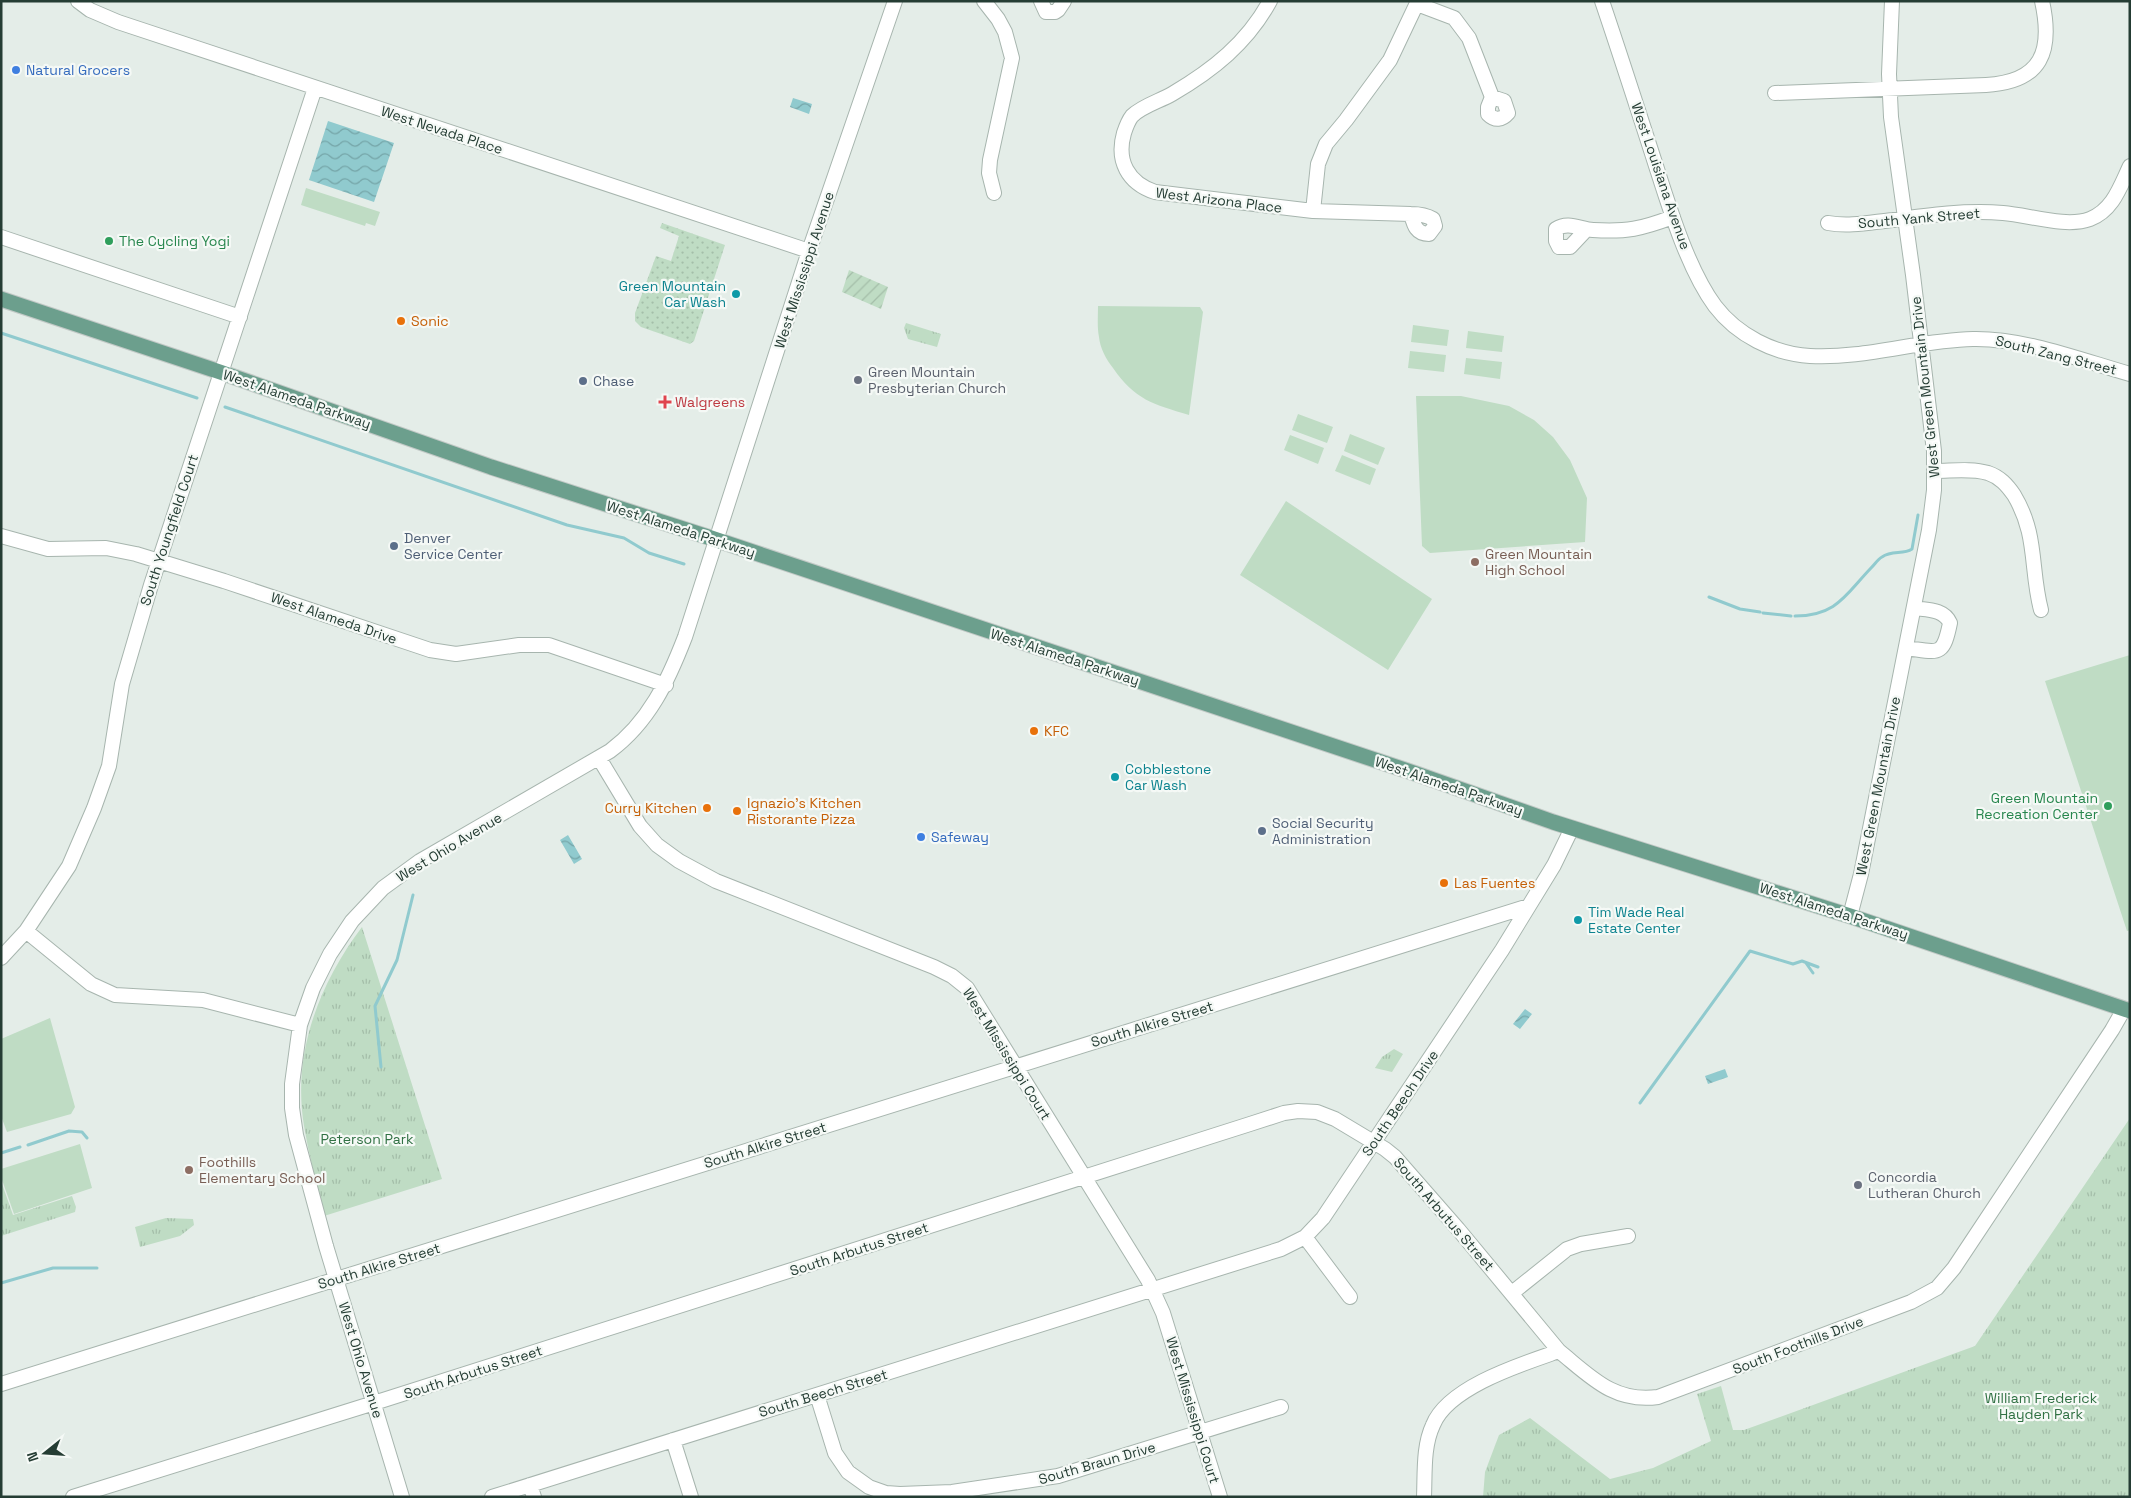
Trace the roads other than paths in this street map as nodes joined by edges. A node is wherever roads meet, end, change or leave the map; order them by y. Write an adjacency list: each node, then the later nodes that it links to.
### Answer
1 (78, 1): 11 (street, West Nevada Place)
2 (895, 1): 24 (street, West Mississippi Avenue)
3 (984, 1): 16 (street)
4 (1041, 1): 5 (street)
5 (1064, 1)
6 (1270, 1): 17 (street, West Arizona Place)
7 (1602, 1): 19 (street, West Louisiana Avenue)
8 (1892, 1): 12 (street, West Green Mountain Drive)
9 (2042, 1): 12 (street)
10 (1418, 3): 14 (street); 17 (street)
11 (315, 88): 24 (street, West Nevada Place); 26 (street, South Youngfield Court)
12 (1889, 90): 13 (street); 20 (street, West Green Mountain Drive)
13 (1775, 93)
14 (1492, 97)
15 (2130, 166): 20 (street, South Yank Street)
16 (994, 193)
17 (1312, 211): 18 (street, West Arizona Place)
18 (1411, 214)
19 (1673, 217): 22 (street); 27 (street, West Louisiana Avenue)
20 (1905, 218): 21 (street, South Yank Street); 27 (street, West Green Mountain Drive)
21 (1828, 223)
22 (1586, 230)
23 (1, 237): 26 (street)
24 (809, 251): 32 (street, West Mississippi Avenue)
25 (1, 299): 28 (main road, West Alameda Parkway)
26 (240, 317): 28 (street, South Youngfield Court)
27 (1922, 345): 29 (street, South Zang Street); 30 (street, West Green Mountain Drive)
28 (220, 372): 32 (main road, West Alameda Parkway); 33 (street, South Youngfield Court)
29 (2130, 374)
30 (1935, 471): 34 (street, West Green Mountain Drive); 35 (street)
31 (1, 536): 33 (street, West Alameda Drive)
32 (715, 540): 37 (street, West Ohio Avenue); 39 (main road, West Alameda Parkway)
33 (159, 561): 37 (street, West Alameda Drive); 42 (street, South Youngfield Court)
34 (1914, 608): 36 (street, West Green Mountain Drive); 36 (street)
35 (2041, 610)
36 (1906, 648): 41 (street, West Green Mountain Drive)
37 (666, 685): 38 (street, West Ohio Avenue)
38 (599, 758): 45 (street, West Ohio Avenue); 46 (street, West Mississippi Court)
39 (1572, 828): 40 (street, South Beech Drive); 41 (main road, West Alameda Parkway)
40 (1529, 906): 46 (street, South Alkire Street); 47 (street, South Beech Drive)
41 (1850, 916): 44 (main road, West Alameda Parkway)
42 (26, 932): 43 (street, South Youngfield Court); 45 (street)
43 (1, 958)
44 (2127, 1011): 55 (street, South Foothills Drive)
45 (300, 1025): 51 (street, West Ohio Avenue)
46 (1016, 1066): 48 (street, West Mississippi Court); 51 (street, South Alkire Street)
47 (1375, 1142): 48 (street, South Arbutus Street); 50 (street, South Beech Drive); 53 (street, South Arbutus Street)
48 (1085, 1177): 52 (street, West Mississippi Court); 58 (street, South Arbutus Street)
49 (1628, 1236): 53 (street)
50 (1305, 1237): 52 (street, South Beech Drive); 54 (street)
51 (336, 1279): 56 (street, South Alkire Street); 58 (street, West Ohio Avenue)
52 (1153, 1290): 57 (street, South Beech Street); 60 (street, West Mississippi Court)
53 (1512, 1293): 55 (street, South Arbutus Street)
54 (1350, 1297)
55 (1559, 1351): 68 (street)
56 (1, 1384)
57 (817, 1395): 60 (street, South Braun Drive); 61 (street, South Beech Street)
58 (374, 1403): 63 (street, South Arbutus Street); 64 (street, West Ohio Avenue)
59 (1281, 1407): 60 (street, South Braun Drive)
60 (1200, 1432): 67 (street, West Mississippi Court)
61 (673, 1440): 62 (street, South Beech Street); 66 (street)
62 (532, 1491): 65 (street, South Beech Street)
63 (73, 1497)
64 (402, 1497)
65 (492, 1497)
66 (691, 1497)
67 (1220, 1497)
68 (1424, 1497)

